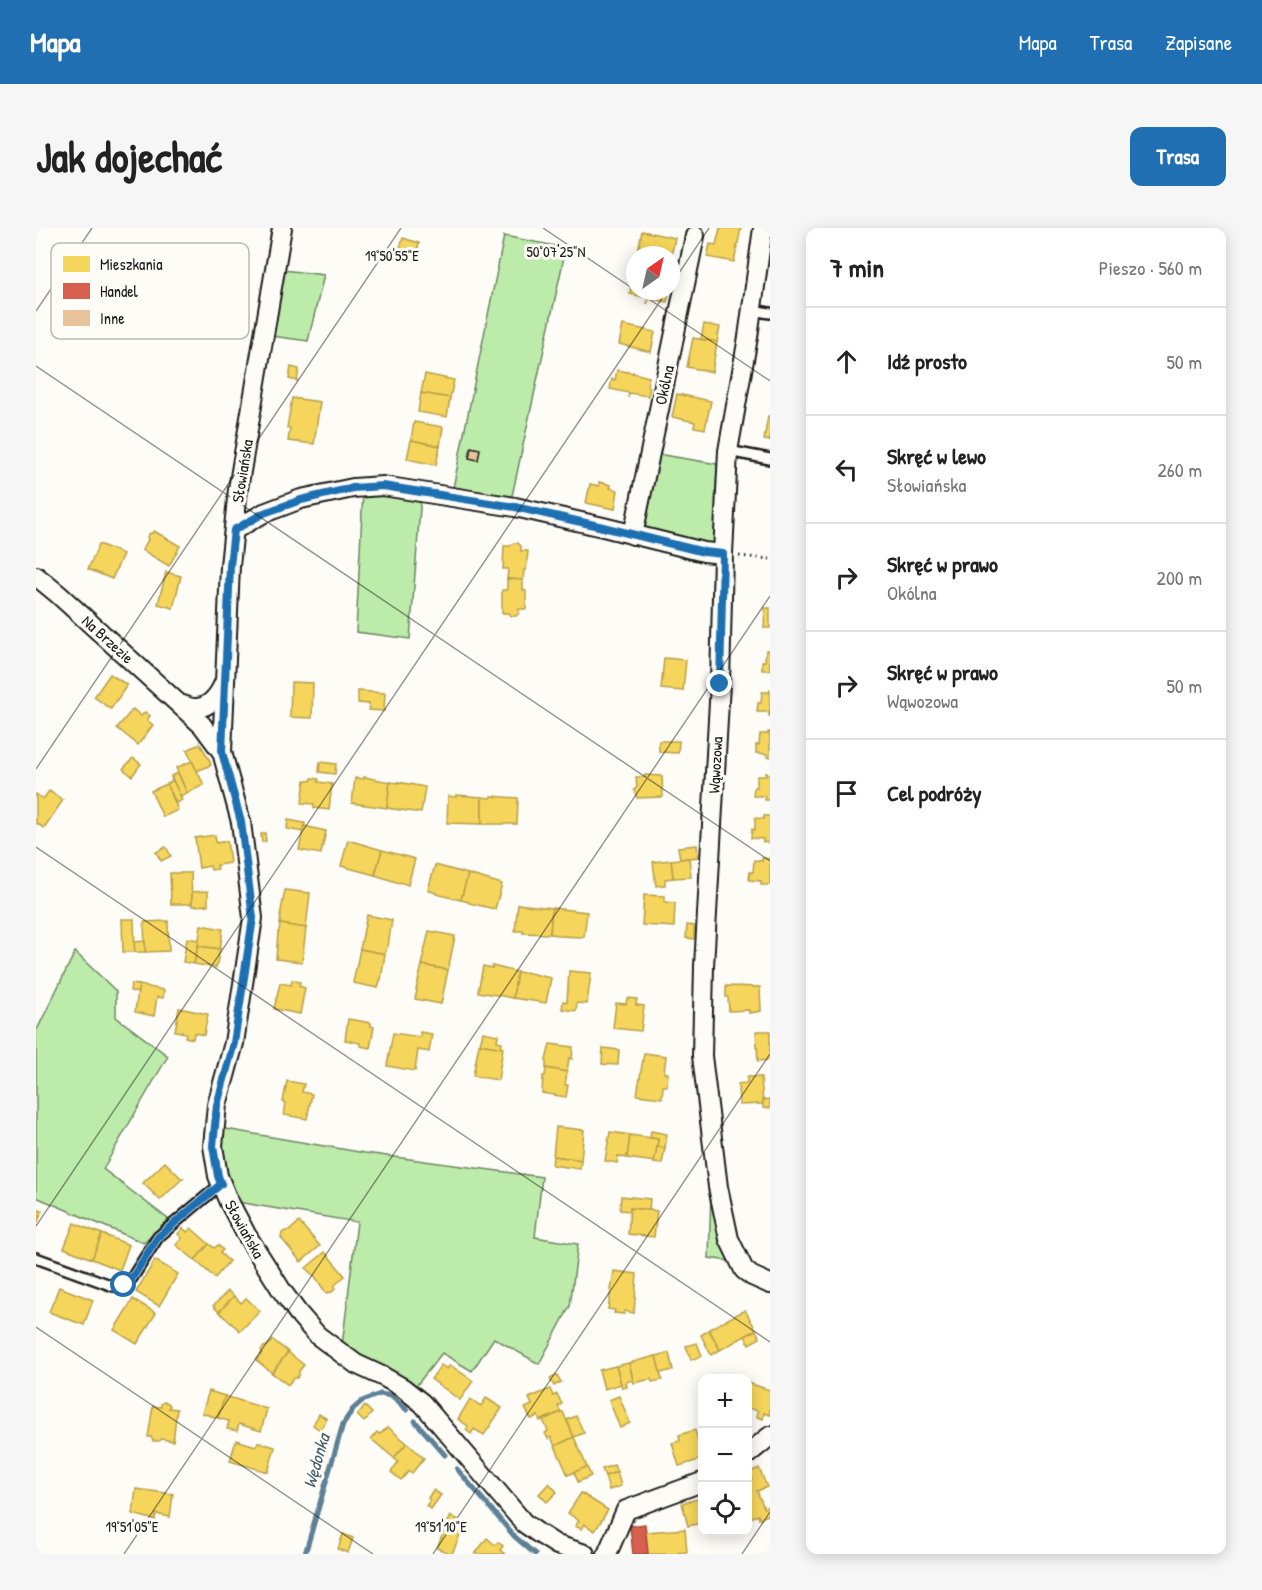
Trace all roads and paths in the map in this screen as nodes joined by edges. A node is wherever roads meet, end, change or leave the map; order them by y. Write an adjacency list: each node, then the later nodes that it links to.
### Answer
1 (282, 228): 8 (street, Słowiańska)
2 (764, 228): 4 (street, Wąwozowa)
3 (695, 236): 9 (street, Okólna)
4 (752, 310): 5 (lane); 6 (street, Wąwozowa)
5 (770, 314)
6 (728, 451): 7 (lane); 10 (street, Wąwozowa)
7 (770, 459)
8 (234, 530): 9 (street); 13 (street, Słowiańska)
9 (633, 535): 10 (street)
10 (723, 554): 11 (path); 18 (street, Wąwozowa)
11 (770, 559)
12 (36, 576): 14 (street, Na Brzezie)
13 (225, 681): 14 (street); 15 (street, Słowiańska)
14 (179, 704): 15 (street, Na Brzezie)
15 (222, 752): 16 (street, Słowiańska)
16 (221, 1184): 17 (lane); 22 (street, Słowiańska)
17 (36, 1258)
18 (770, 1284)
19 (770, 1436): 20 (street)
20 (752, 1450)
21 (698, 1483): 23 (street)
22 (585, 1554)
23 (607, 1554)

